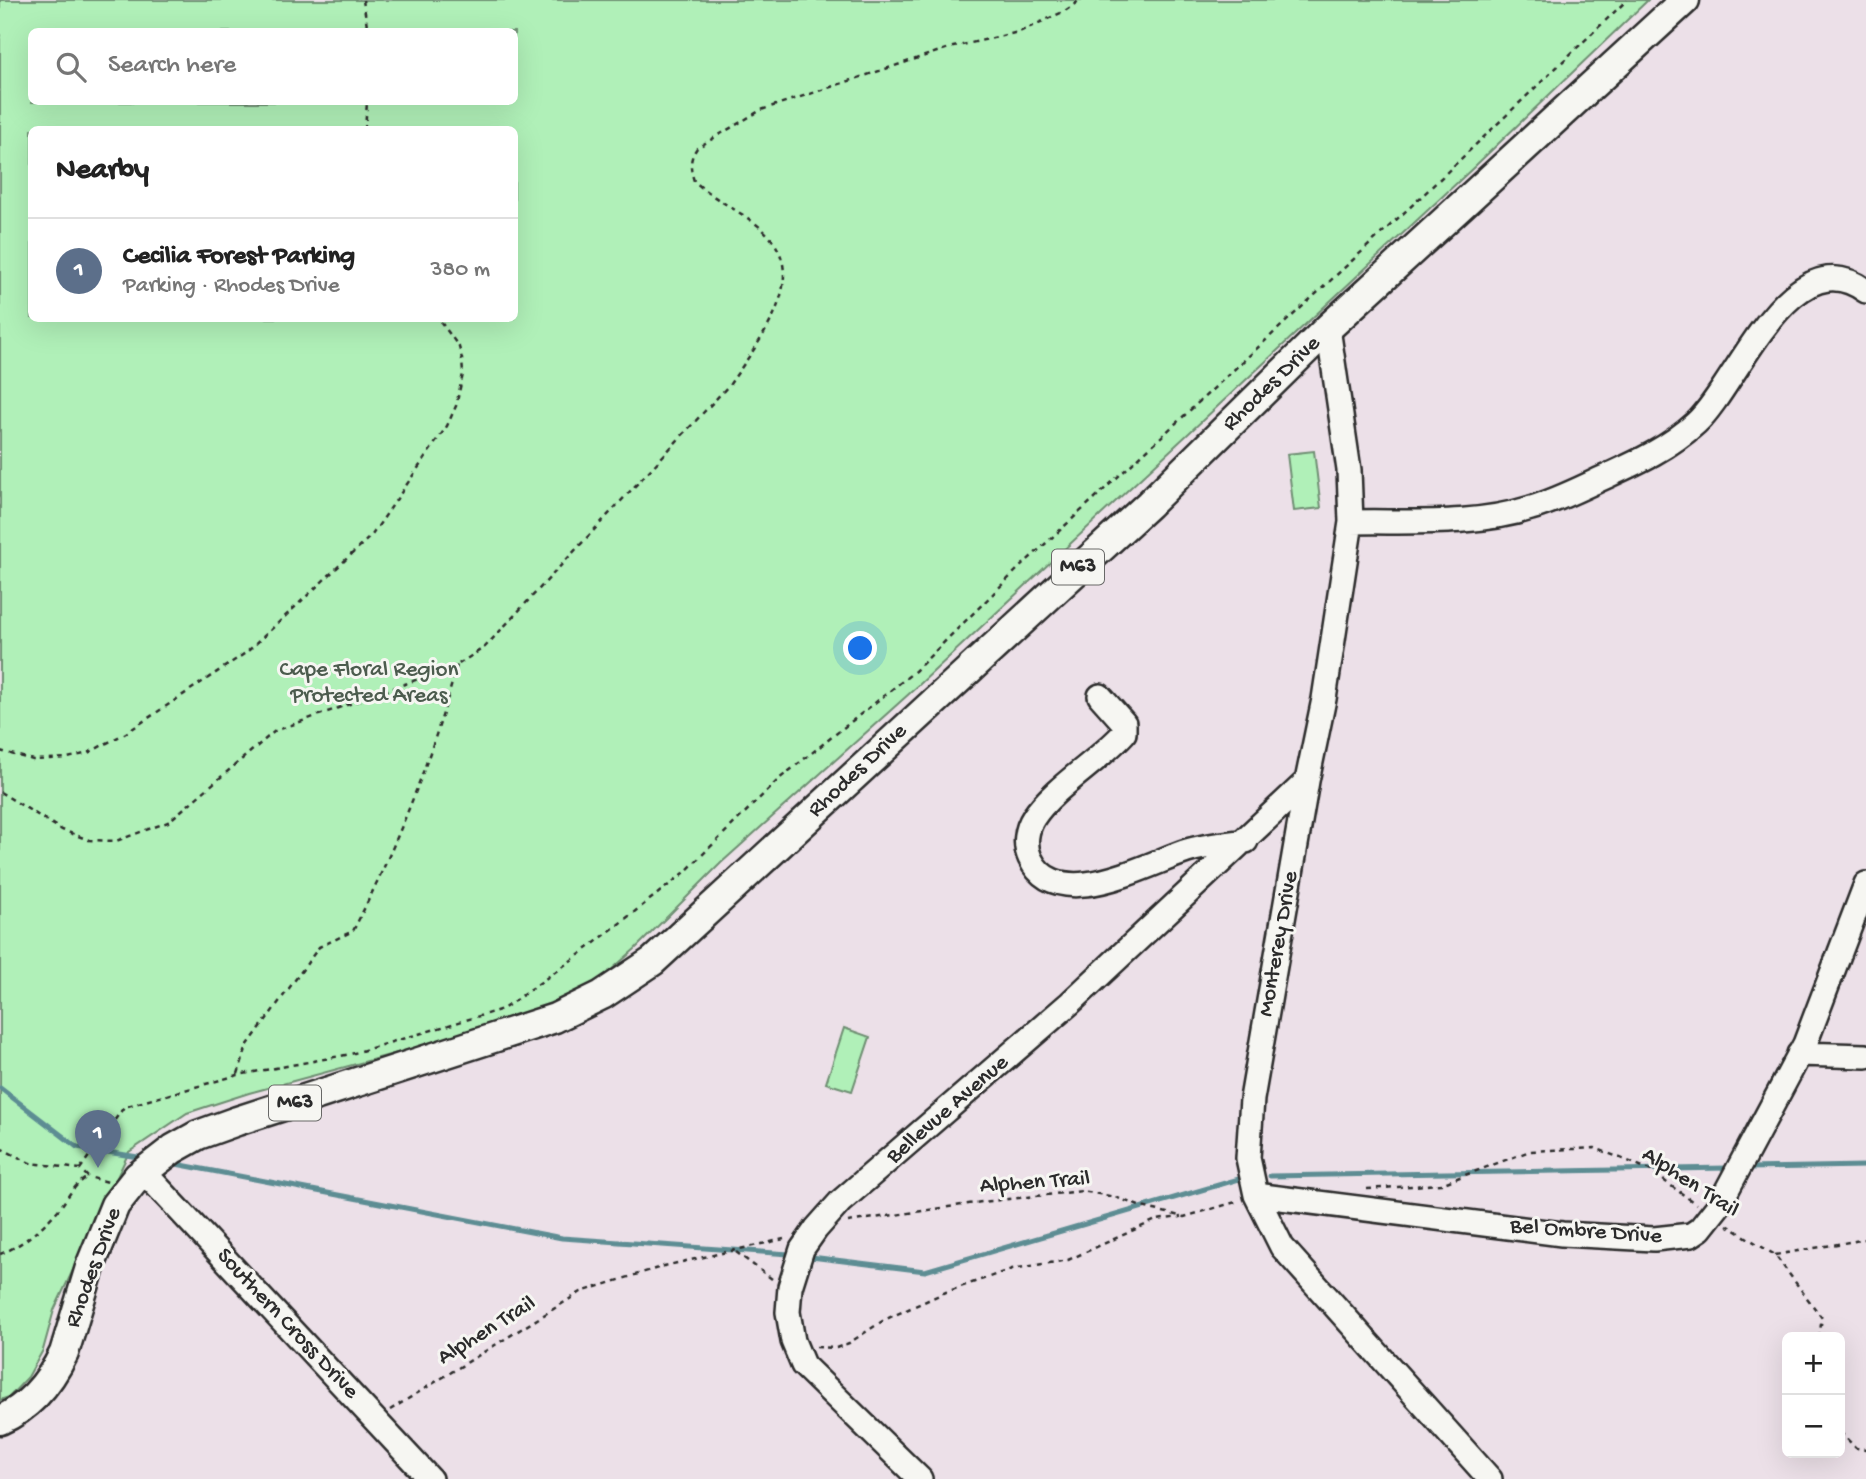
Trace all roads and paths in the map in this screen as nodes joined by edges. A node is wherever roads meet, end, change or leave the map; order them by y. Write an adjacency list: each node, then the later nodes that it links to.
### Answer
1 (363, 0): 5 (path)
2 (1080, 0): 12 (path)
3 (1627, 0): 21 (path)
4 (1685, 0): 10 (main road, Rhodes Drive / M63)
5 (367, 28)
6 (367, 105): 7 (path)
7 (365, 126)
8 (1866, 291): 11 (street)
9 (441, 322): 14 (path)
10 (1328, 328): 11 (street, Monterey Drive); 23 (main road, Rhodes Drive / M63)
11 (1351, 522): 15 (street, Monterey Drive)
12 (457, 665): 16 (path); 21 (path)
13 (1100, 696): 17 (street)
14 (0, 751)
15 (1307, 781): 17 (street, Bellevue Avenue); 26 (street, Monterey Drive)
16 (0, 792)
17 (1246, 841): 29 (street, Bellevue Avenue)
18 (1866, 884): 19 (street, Bel Ombre Drive)
19 (1799, 1054): 20 (street); 27 (street, Bel Ombre Drive)
20 (1866, 1056)
21 (238, 1075): 24 (path)
22 (0, 1148): 24 (path)
23 (156, 1161): 37 (street, Southern Cross Drive); 38 (main road, Rhodes Drive / M63)
24 (79, 1169): 32 (path)
25 (1362, 1189): 27 (path, Alphen Trail)
26 (1256, 1195): 27 (street, Bel Ombre Drive); 28 (path, Alphen Trail); 43 (street, Monterey Drive)
27 (1711, 1215): 33 (path, Alphen Trail)
28 (1185, 1217): 29 (path, Alphen Trail); 36 (path)
29 (816, 1229): 31 (path, Alphen Trail); 34 (street, Bellevue Avenue)
30 (1866, 1239): 33 (path)
31 (736, 1252): 34 (path); 37 (path, Alphen Trail)
32 (0, 1254)
33 (1775, 1255): 35 (path)
34 (788, 1305): 42 (street, Bellevue Avenue)
35 (1820, 1332)
36 (810, 1345)
37 (376, 1419): 41 (street, Southern Cross Drive)
38 (0, 1420)
39 (1845, 1437): 40 (path)
40 (1866, 1449)
41 (430, 1479)
42 (920, 1479)
43 (1490, 1479)

